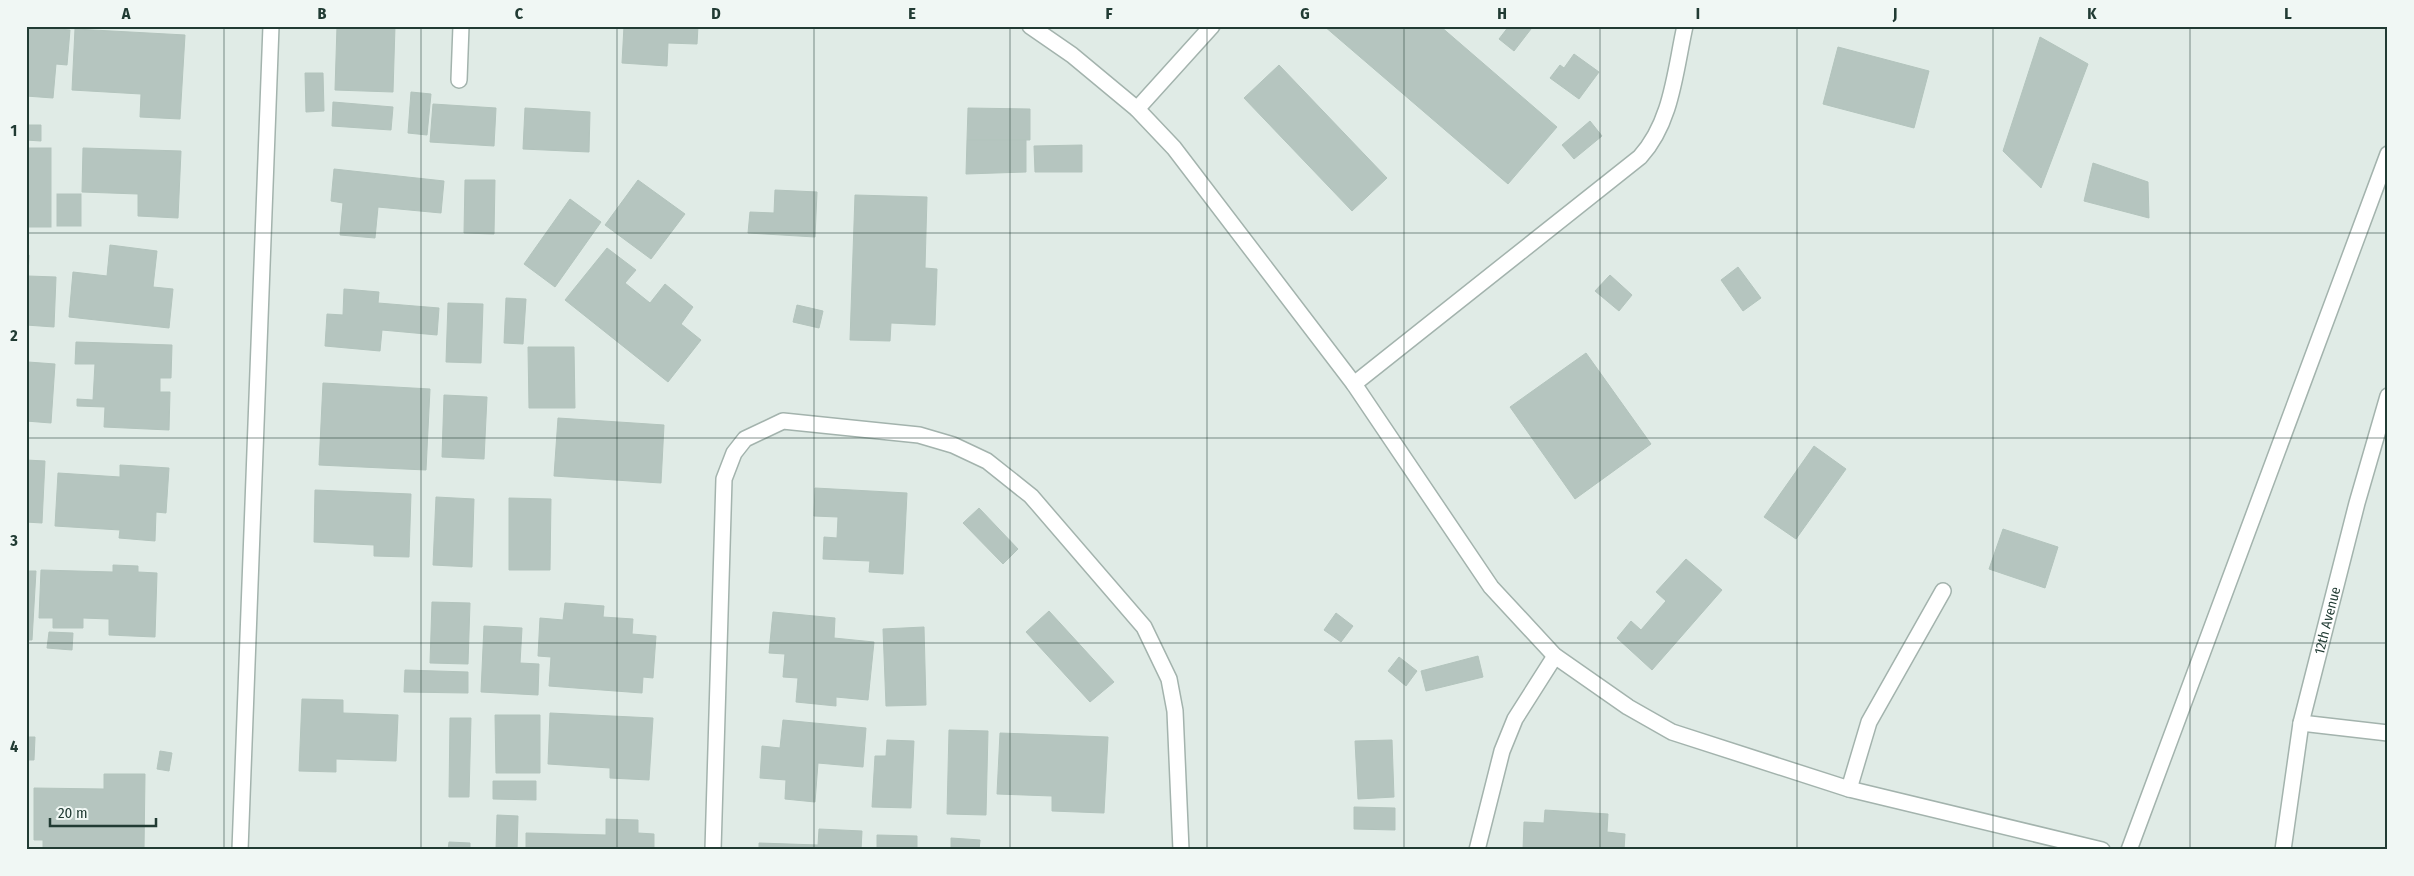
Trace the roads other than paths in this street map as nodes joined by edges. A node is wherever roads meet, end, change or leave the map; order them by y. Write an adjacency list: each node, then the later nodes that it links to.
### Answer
1 (271, 26): 16 (street)
2 (461, 26): 6 (street)
3 (1030, 26): 7 (street)
4 (1212, 26): 7 (street)
5 (1685, 26): 9 (street)
6 (459, 80)
7 (1137, 110): 9 (street)
8 (2388, 154): 21 (street)
9 (1354, 384): 12 (street)
10 (2388, 396): 13 (street, 12th Avenue)
11 (1943, 591): 15 (street)
12 (1555, 656): 15 (street); 19 (street)
13 (2301, 723): 14 (street); 22 (street, 12th Avenue)
14 (2388, 733)
15 (1849, 789): 20 (street)
16 (240, 850)
17 (713, 850): 18 (street)
18 (1181, 850)
19 (1477, 850)
20 (2102, 850)
21 (2129, 850)
22 (2283, 850)

